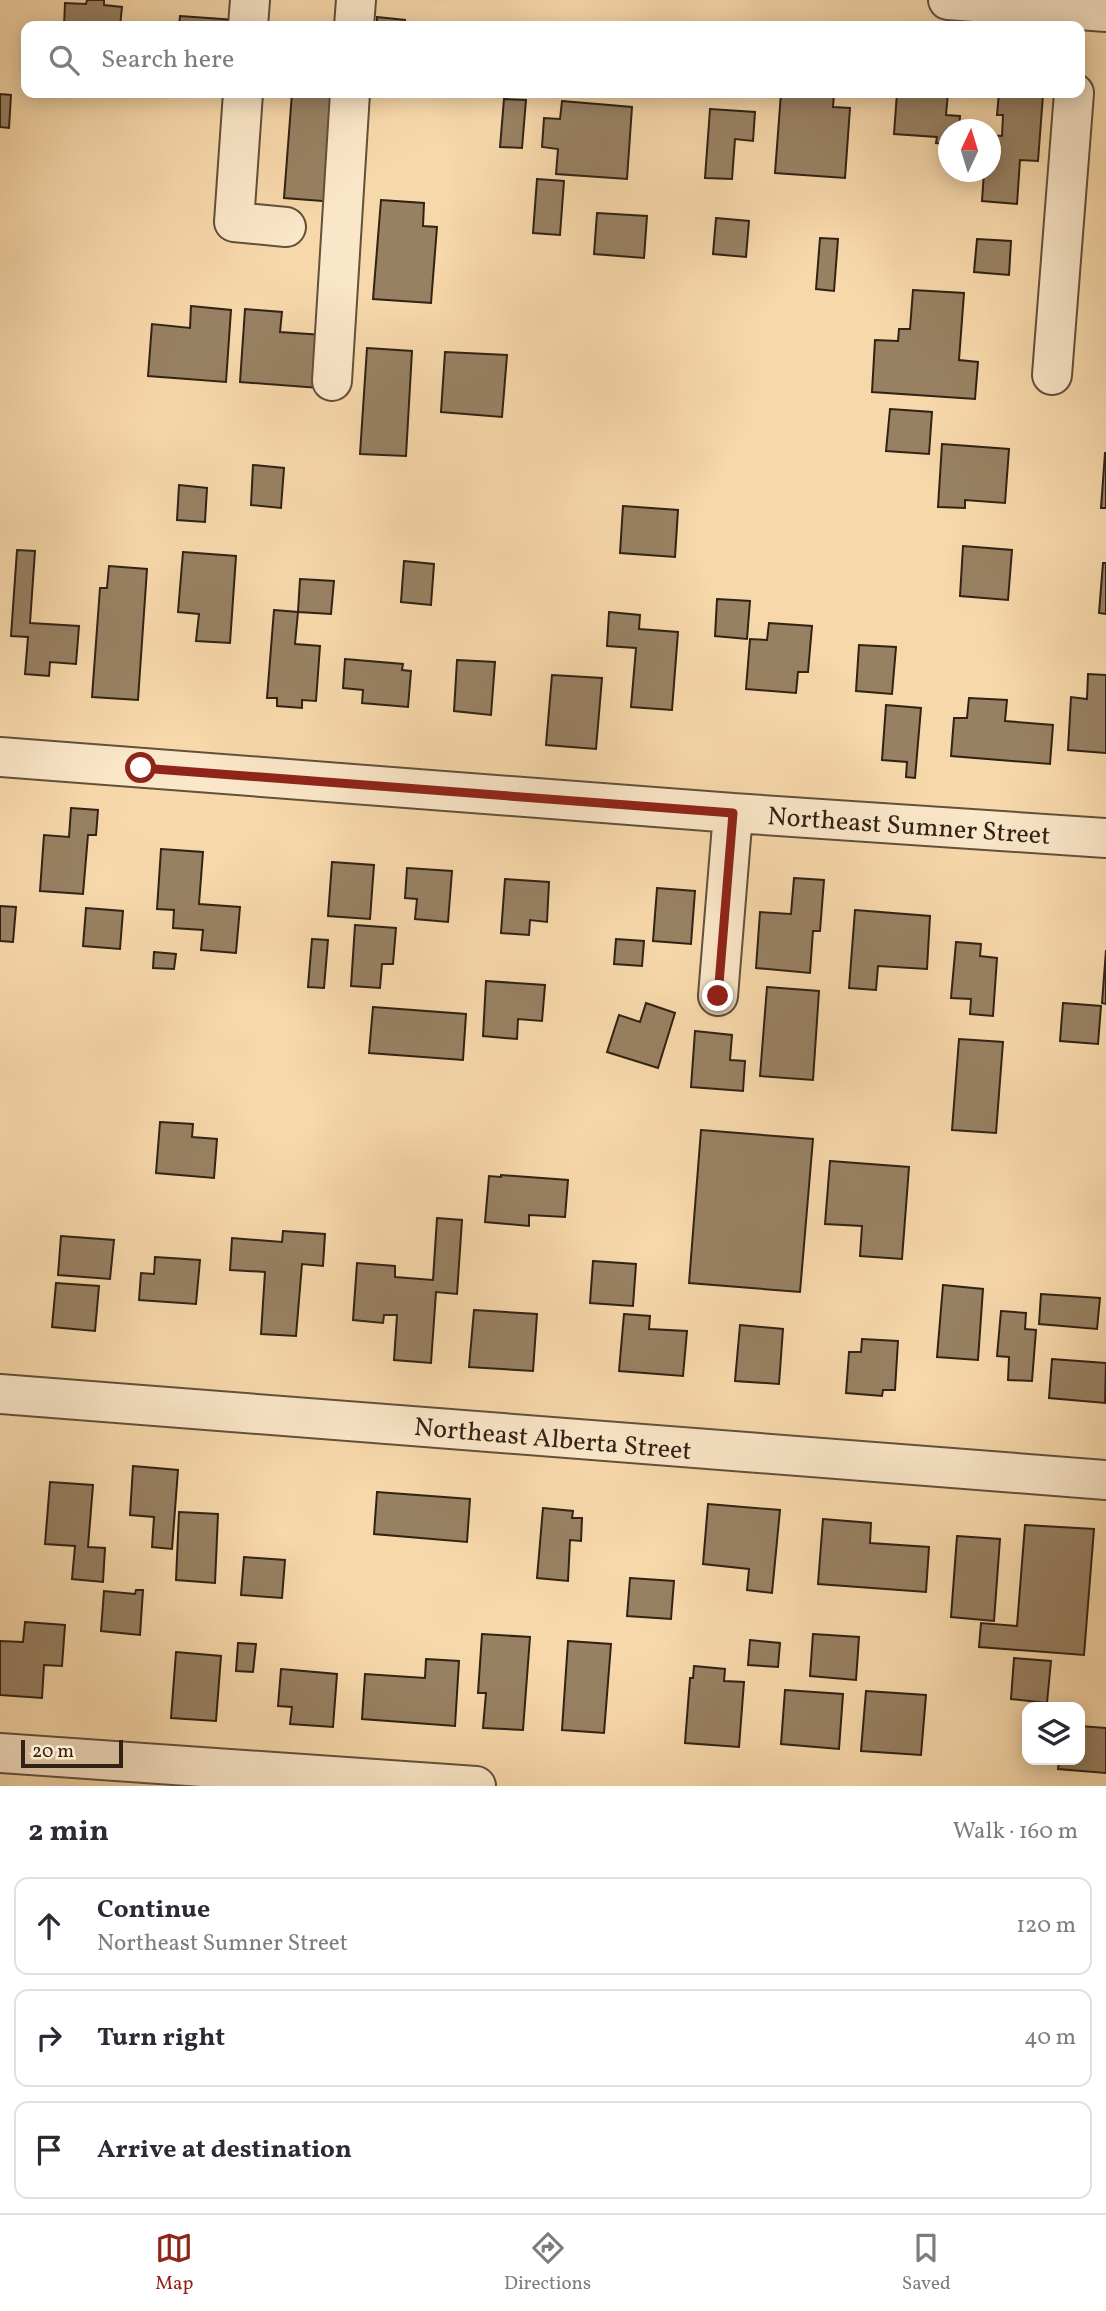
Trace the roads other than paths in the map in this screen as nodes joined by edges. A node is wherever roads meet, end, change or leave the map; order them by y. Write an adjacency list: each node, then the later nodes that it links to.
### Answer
1 (250, 0): 5 (street)
2 (356, 0): 6 (street)
3 (948, 0): 4 (street)
4 (1088, 16)
5 (248, 21)
6 (354, 21)
7 (243, 98): 10 (street)
8 (350, 98): 12 (street)
9 (1074, 98): 11 (street)
10 (286, 227)
11 (1052, 375)
12 (332, 381)
13 (0, 757): 14 (street, Northeast Sumner Street)
14 (733, 813): 15 (street, Northeast Sumner Street); 16 (street)
15 (1106, 838)
16 (718, 996)
17 (0, 1394): 18 (street, Northeast Alberta Street)
18 (1106, 1480)
19 (0, 1753): 20 (street)
20 (476, 1786)

